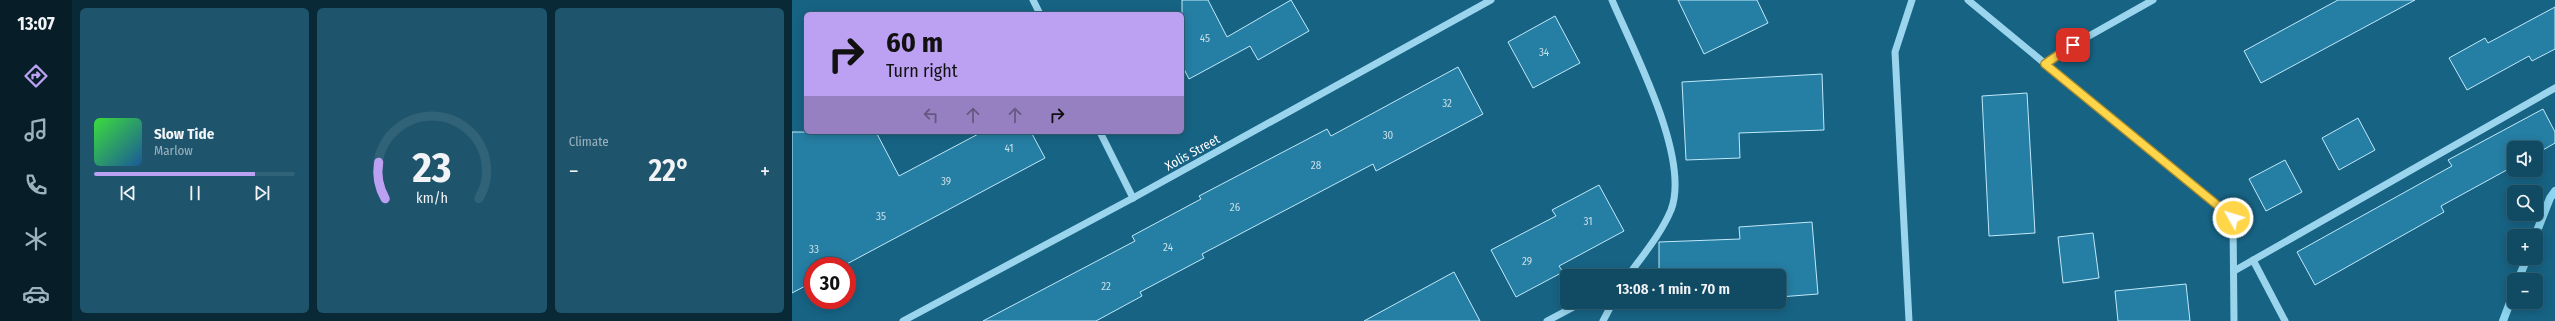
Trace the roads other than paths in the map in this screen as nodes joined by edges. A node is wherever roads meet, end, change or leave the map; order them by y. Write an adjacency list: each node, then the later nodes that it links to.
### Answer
1 (1033, 0): 7 (street)
2 (1491, 0): 11 (street, Xolis Street)
3 (1612, 0): 13 (street)
4 (1912, 0): 20 (street)
5 (1968, 0): 8 (street)
6 (2152, 0): 8 (street)
7 (1039, 12)
8 (2045, 64): 14 (street)
9 (2555, 88): 12 (street)
10 (1101, 134): 11 (street)
11 (1133, 198): 17 (street, Xolis Street)
12 (2253, 260): 14 (street); 22 (street)
13 (1633, 269)
14 (2234, 271): 21 (street)
15 (1570, 309): 18 (street)
16 (1609, 309): 19 (street)
17 (903, 321)
18 (1547, 321)
19 (1603, 321)
20 (1908, 321)
21 (2234, 321)
22 (2285, 321)

